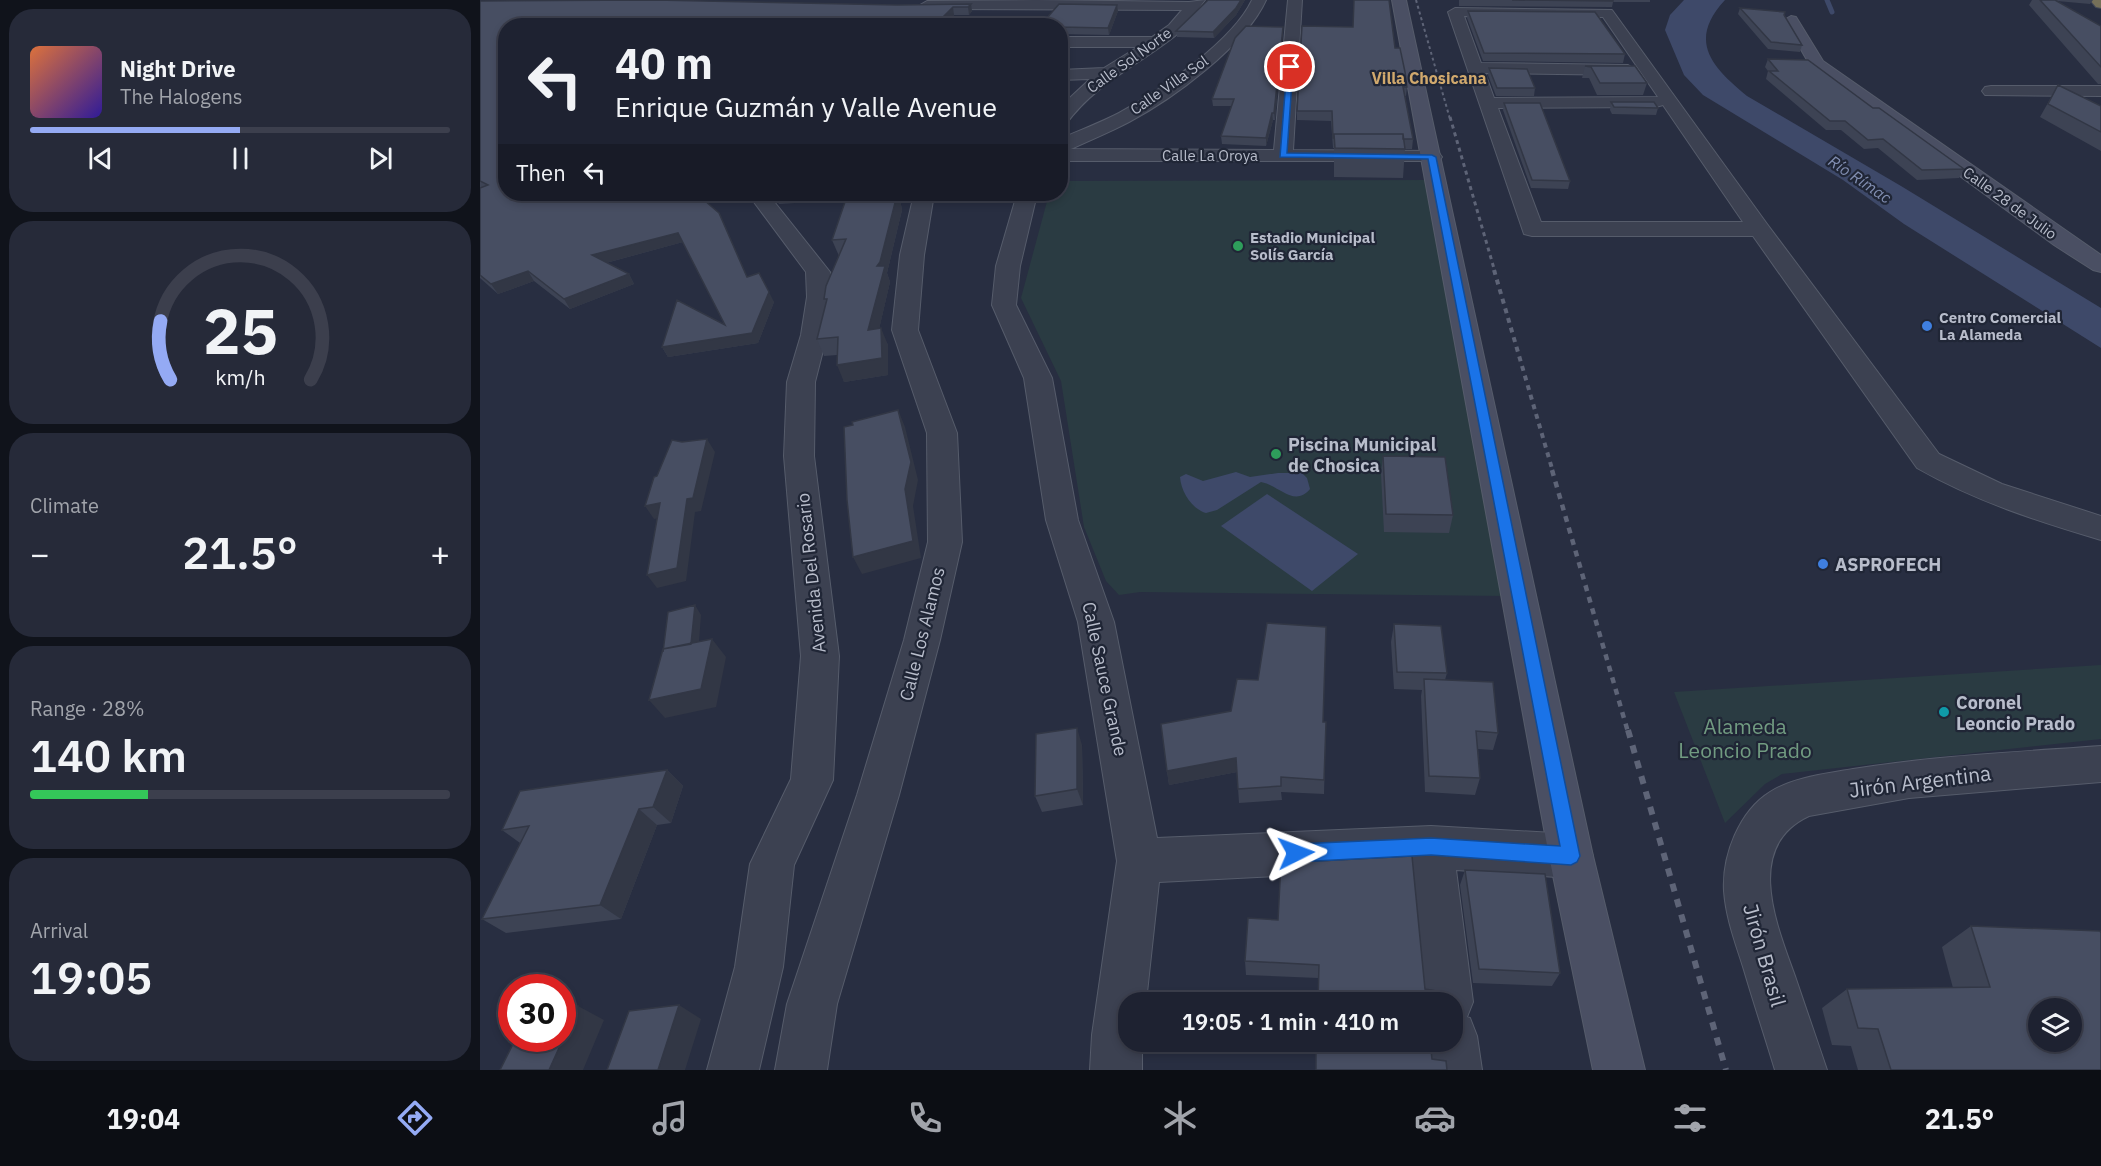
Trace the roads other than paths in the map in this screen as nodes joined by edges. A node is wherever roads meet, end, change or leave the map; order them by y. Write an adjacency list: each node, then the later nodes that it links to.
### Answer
1 (657, 0): 6 (street)
2 (1259, 0): 28 (street, Calle Villa Sol)
3 (1295, 0): 30 (street)
4 (1399, 0): 31 (street)
5 (2097, 0): 10 (highway)
6 (684, 1): 7 (street); 14 (street)
7 (706, 2)
8 (1017, 2): 9 (street); 11 (street); 15 (street)
9 (1195, 3): 18 (street, Calle Sol Norte)
10 (2101, 4)
11 (911, 6)
12 (1442, 9): 13 (street)
13 (1625, 10)
14 (657, 18)
15 (1009, 18)
16 (1791, 20): 36 (street, Calle 28 de Julio)
17 (1068, 42): 18 (street)
18 (1155, 42): 21 (street, Calle Sol Norte)
19 (1474, 68): 20 (street); 20 (street); 26 (street)
20 (1647, 70): 25 (street)
21 (1108, 73): 22 (street); 27 (street, Calle Sol Norte)
22 (1068, 75)
23 (1991, 91): 24 (street)
24 (2101, 91)
25 (1670, 102): 26 (street); 35 (street)
26 (1487, 103): 35 (street)
27 (1068, 107)
28 (1068, 143)
29 (1068, 155): 30 (street, Calle La Oroya)
30 (1283, 155): 31 (street, Calle La Oroya)
31 (1432, 157): 41 (street)
32 (763, 201): 45 (street, Avenida Del Rosario)
33 (923, 201): 46 (street, Calle Los Alamos)
34 (1025, 201): 42 (street, Calle Sauce Grande)
35 (1759, 229): 37 (street)
36 (2101, 265)
37 (2101, 528)
38 (2101, 764): 39 (street, Jirón Argentina)
39 (1756, 839): 50 (street, Jirón Brasil)
40 (1431, 847): 41 (street); 42 (street); 43 (street)
41 (1571, 856): 49 (street)
42 (1139, 861): 47 (street, Calle Sauce Grande)
43 (1447, 992)
44 (1454, 1052): 48 (street)
45 (733, 1070)
46 (801, 1070)
47 (1116, 1070)
48 (1456, 1070)
49 (1619, 1070)
50 (1801, 1070)

